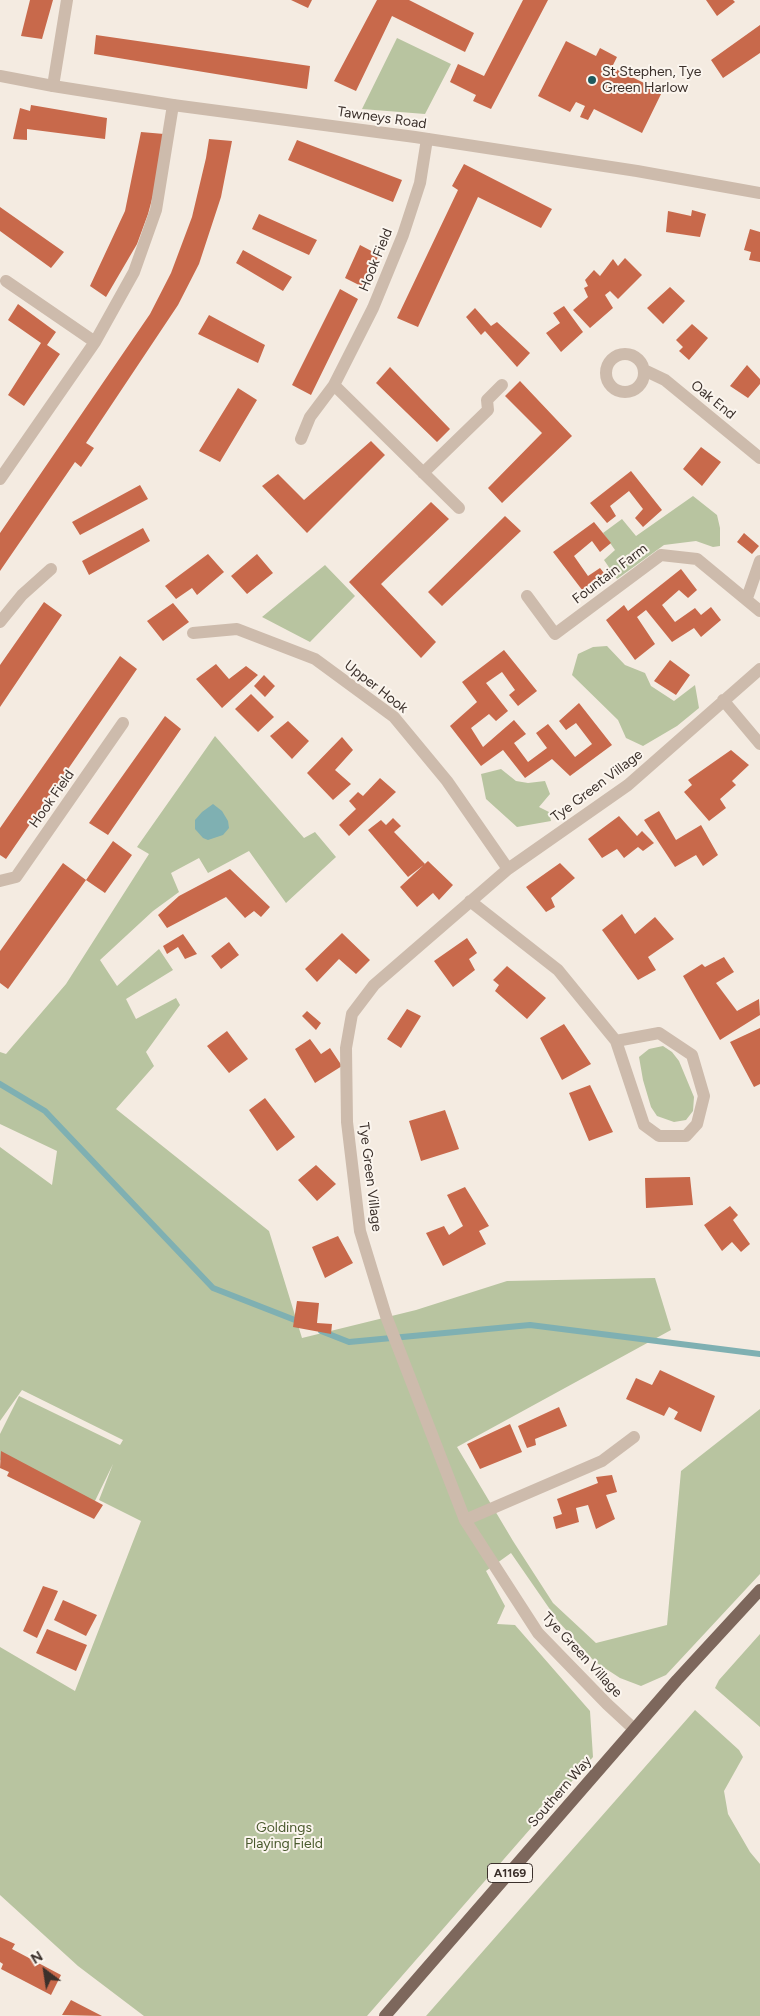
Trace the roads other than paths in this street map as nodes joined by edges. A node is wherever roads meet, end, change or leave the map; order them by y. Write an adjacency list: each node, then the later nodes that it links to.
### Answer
1 (67, 0): 3 (street)
2 (0, 76): 3 (street, Tawneys Road)
3 (53, 86): 4 (street, Tawneys Road)
4 (173, 104): 5 (street, Tawneys Road); 8 (street)
5 (427, 139): 6 (street, Tawneys Road); 10 (street, Hook Field)
6 (760, 193)
7 (6, 281): 8 (street)
8 (96, 342): 15 (street)
9 (644, 370): 13 (street, Oak End)
10 (334, 385): 12 (street, Hook Field); 14 (street)
11 (502, 385): 14 (street)
12 (301, 439)
13 (760, 458)
14 (423, 473): 16 (street)
15 (0, 479)
16 (459, 508)
17 (760, 561): 20 (street)
18 (51, 568): 22 (street)
19 (527, 596): 20 (street, Fountain Farm)
20 (746, 598): 21 (street, Fountain Farm)
21 (760, 611)
22 (0, 622)
23 (193, 633): 28 (street, Upper Hook)
24 (760, 668): 25 (street, Tye Green Village)
25 (723, 700): 27 (street); 28 (street, Tye Green Village)
26 (123, 723): 29 (street, Hook Field)
27 (760, 744)
28 (508, 870): 30 (street, Tye Green Village)
29 (0, 882)
30 (470, 901): 31 (street); 33 (street, Tye Green Village)
31 (616, 1041): 31 (street)
32 (634, 1437): 33 (street)
33 (465, 1520): 35 (street, Tye Green Village)
34 (760, 1590): 35 (main road, Southern Way / A1169)
35 (634, 1730): 36 (main road, Southern Way / A1169)
36 (385, 2016)

